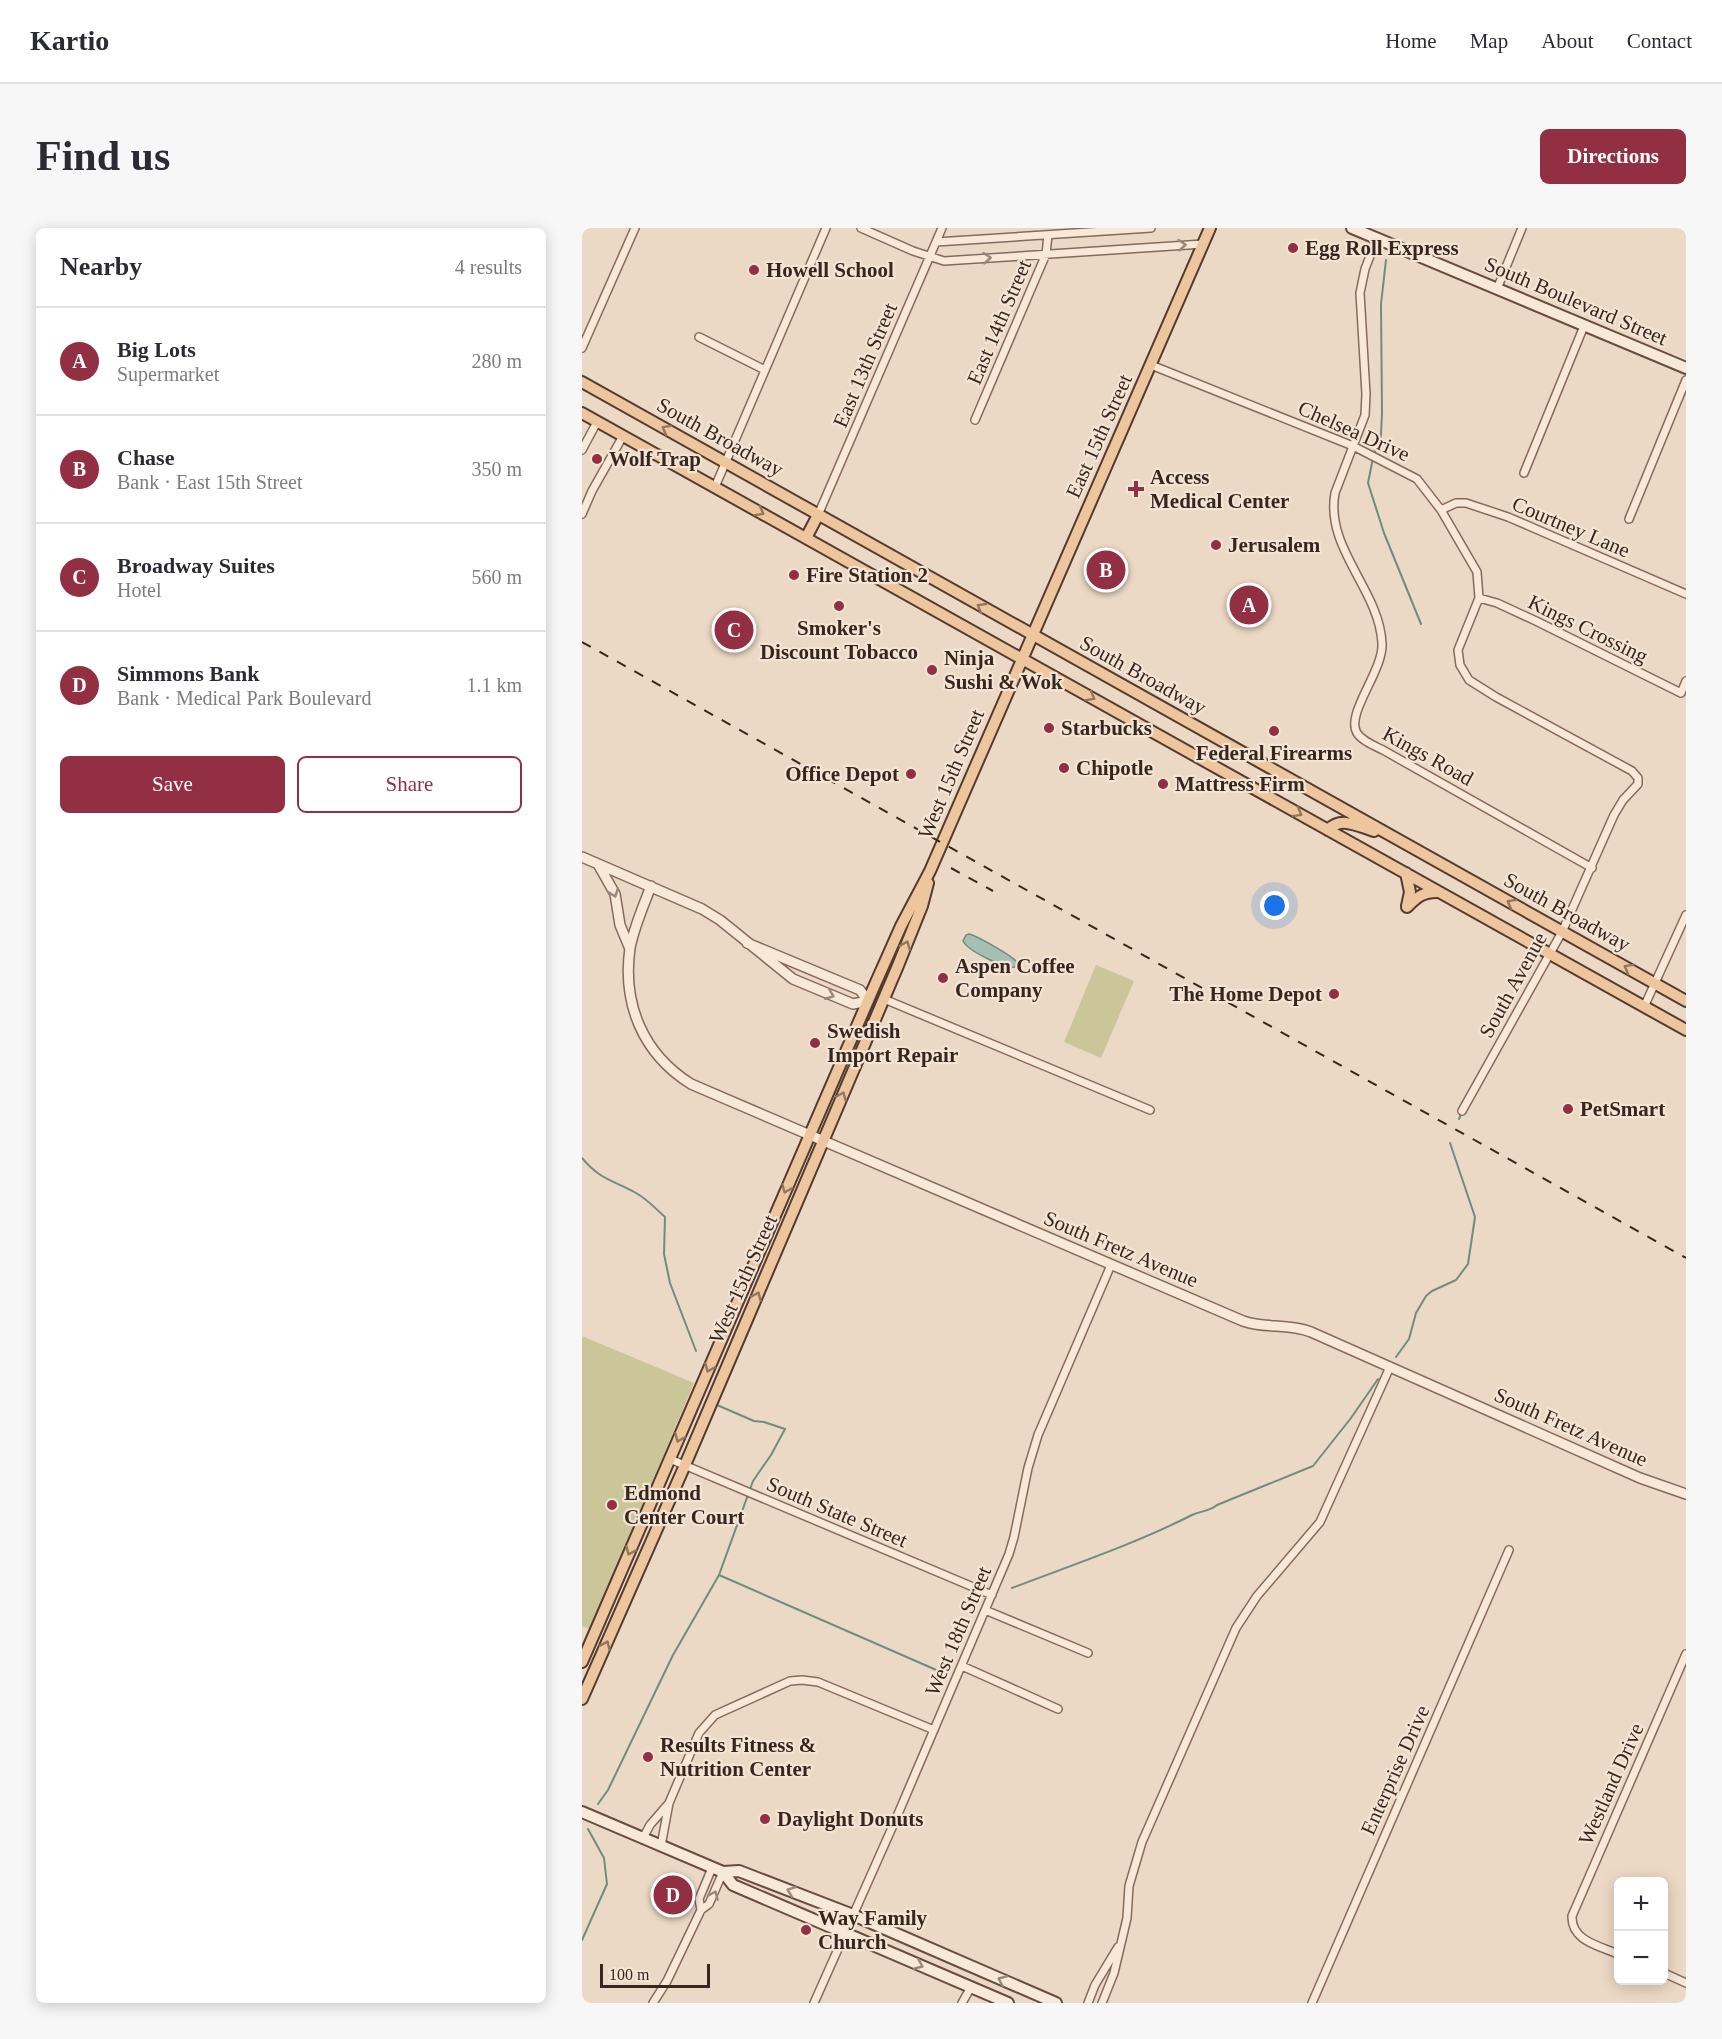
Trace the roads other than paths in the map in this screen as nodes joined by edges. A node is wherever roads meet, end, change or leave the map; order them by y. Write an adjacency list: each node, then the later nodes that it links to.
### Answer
1 (635, 228): 18 (street)
2 (826, 228): 21 (street)
3 (861, 228): 14 (street)
4 (942, 228): 11 (street, East 13th Street)
5 (1151, 228): 9 (street)
6 (1210, 228): 12 (main road, East 15th Street)
7 (1352, 228): 10 (main road, South Boulevard Street)
8 (1522, 228): 15 (street)
9 (1048, 234): 11 (street); 13 (street, East 14th Street)
10 (1377, 238): 15 (main road, South Boulevard Street); 28 (street, Kings Road)
11 (936, 242): 14 (street, East 13th Street)
12 (1203, 244): 13 (street, one-way to 12); 19 (main road, East 15th Street)
13 (1046, 254): 14 (street, one-way to 13); 25 (street, East 14th Street)
14 (930, 257): 35 (street, East 13th Street)
15 (1497, 288): 16 (main road, South Boulevard Street)
16 (1584, 326): 20 (main road, South Boulevard Street); 31 (street)
17 (699, 337): 21 (street)
18 (582, 348)
19 (1151, 365): 28 (street, Chelsea Drive); 40 (main road, East 15th Street)
20 (1686, 368)
21 (765, 370): 30 (street)
22 (1686, 380): 36 (street)
23 (582, 382): 30 (main road, South Broadway, one-way to 23)
24 (582, 413): 26 (main road)
25 (975, 420)
26 (597, 422): 27 (main road); 29 (street)
27 (623, 436): 32 (main road); 34 (street)
28 (1353, 446): 33 (street, Chelsea Drive); 48 (street, Kings Road)
29 (582, 450)
30 (725, 462): 32 (street); 35 (main road, South Broadway)
31 (1524, 473)
32 (715, 487): 37 (main road, one-way to 37)
33 (1441, 510): 38 (street, Courtney Lane); 39 (street, Chelsea Drive)
34 (582, 514)
35 (818, 515): 37 (main road); 40 (main road, South Broadway, one-way to 35)
36 (1629, 519)
37 (806, 538): 41 (main road)
38 (1686, 594)
39 (1479, 598): 42 (street, Kings Crossing); 43 (street, Chelsea Drive)
40 (1032, 636): 41 (main road, East 15th Street); 45 (main road, South Broadway)
41 (1022, 659): 44 (main road, one-way to 44); 49 (main road, West 15th Street)
42 (1686, 681)
43 (1638, 778): 48 (street, South Avenue)
44 (1328, 830): 45 (main road); 50 (main road)
45 (1388, 835): 54 (main road, South Broadway, one-way to 45)
46 (582, 858): 47 (street)
47 (598, 864): 51 (street); 56 (street, South Fretz Avenue, one-way to 56)
48 (1592, 867): 54 (street, South Avenue)
49 (930, 871): 59 (main road, West 15th Street, one-way to 49); 60 (main road, West 15th Street)
50 (1406, 873): 52 (main road); 52 (main road)
51 (651, 886): 55 (street); 56 (street, South Fretz Avenue)
52 (1439, 891): 57 (main road)
53 (1686, 915): 58 (street)
54 (1562, 932): 57 (street, South Avenue); 58 (main road, South Broadway, one-way to 54)
55 (747, 943): 60 (street); 60 (street, one-way to 60)
56 (630, 949): 66 (street, South Fretz Avenue)
57 (1549, 953): 62 (main road); 65 (street, South Avenue)
58 (1655, 984): 61 (main road, South Broadway); 62 (street)
59 (884, 999): 60 (main road); 64 (street); 67 (main road, West 15th Street, one-way to 59)
60 (868, 1001): 66 (main road, West 15th Street)
61 (1686, 1001)
62 (1644, 1007): 63 (main road)
63 (1686, 1030)
64 (1150, 1110)
65 (1462, 1111)
66 (810, 1135): 67 (street, South Fretz Avenue); 70 (main road, West 15th Street, one-way to 70)
67 (823, 1142): 68 (street, South Fretz Avenue); 71 (main road, West 15th Street, one-way to 67)
68 (1111, 1265): 69 (street, South Fretz Avenue); 74 (street, West 18th Street)
69 (1389, 1367): 72 (street, South Fretz Avenue); 92 (street)
70 (670, 1459): 71 (street, South State Street); 78 (main road, West 15th Street, one-way to 78)
71 (685, 1465): 74 (street, South State Street); 80 (main road, West 15th Street, one-way to 71)
72 (1686, 1494)
73 (1509, 1550): 104 (street, Enterprise Drive)
74 (992, 1595): 75 (street, West 18th Street)
75 (985, 1610): 76 (street); 79 (street, West 18th Street)
76 (1088, 1653)
77 (1686, 1654): 93 (street, Westland Drive)
78 (582, 1662)
79 (962, 1666): 81 (street); 82 (street, West 18th Street)
80 (582, 1699)
81 (1058, 1709)
82 (934, 1730): 83 (street); 90 (street, West 18th Street)
83 (669, 1803): 85 (street); 86 (street)
84 (582, 1812): 85 (main road)
85 (643, 1838): 86 (main road)
86 (661, 1846): 87 (main road)
87 (712, 1868): 88 (main road); 89 (street)
88 (723, 1872): 89 (street, one-way to 88); 90 (main road, one-way to 88); 91 (main road)
89 (701, 1910): 97 (street)
90 (853, 1915): 91 (street, West 18th Street); 101 (main road, one-way to 90)
91 (845, 1934): 96 (main road, one-way to 96); 98 (street, West 18th Street)
92 (1122, 1940): 102 (street); 103 (street)
93 (1614, 1952)
94 (1668, 1975): 95 (street)
95 (1686, 1983)
96 (971, 1987): 99 (street); 100 (main road)
97 (653, 2003)
98 (814, 2003)
99 (962, 2003)
100 (1008, 2003)
101 (1056, 2003)
102 (1088, 2003)
103 (1102, 2003)
104 (1312, 2003)

